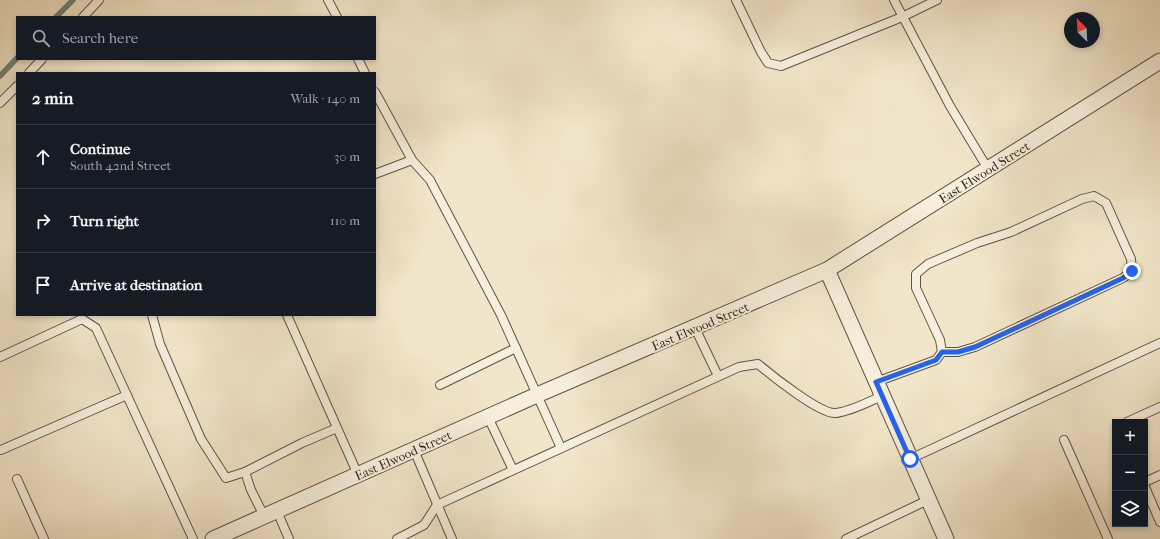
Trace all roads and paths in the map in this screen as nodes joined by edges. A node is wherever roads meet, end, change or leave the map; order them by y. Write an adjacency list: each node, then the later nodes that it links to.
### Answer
1 (99, 0): 6 (lane)
2 (328, 0): 7 (lane)
3 (736, 0): 8 (lane)
4 (894, 0): 8 (lane)
5 (937, 0): 8 (lane)
6 (83, 16)
7 (336, 16)
8 (902, 16): 18 (lane)
9 (41, 60): 12 (lane)
10 (358, 60): 13 (lane)
11 (1160, 61): 18 (street, East Elwood Street)
12 (30, 72)
13 (364, 72)
14 (16, 87): 16 (lane)
15 (376, 94): 17 (lane)
16 (0, 104)
17 (412, 160): 19 (lane); 25 (lane)
18 (988, 169): 20 (street, East Elwood Street)
19 (376, 174)
20 (827, 270): 23 (street, East Elwood Street); 29 (street)
21 (152, 316): 44 (lane)
22 (286, 316): 37 (lane)
23 (695, 328): 28 (lane); 32 (street, East Elwood Street)
24 (1160, 342): 42 (lane)
25 (516, 348): 30 (lane); 32 (lane)
26 (942, 352): 26 (lane); 29 (lane)
27 (0, 357): 31 (lane)
28 (718, 376): 33 (lane); 39 (lane)
29 (876, 382): 33 (street)
30 (440, 385)
31 (127, 395): 40 (lane); 55 (lane)
32 (537, 395): 35 (street, East Elwood Street); 39 (lane)
33 (882, 396): 42 (street)
34 (1160, 407): 36 (lane)
35 (488, 417): 41 (street, East Elwood Street); 43 (lane)
36 (1133, 419)
37 (337, 428): 44 (lane); 45 (lane)
38 (1064, 440): 62 (lane)
39 (562, 448): 43 (lane)
40 (0, 450)
41 (414, 450): 45 (street, East Elwood Street); 51 (lane)
42 (910, 459): 50 (street)
43 (513, 470): 51 (lane)
44 (245, 472): 52 (lane)
45 (358, 474): 52 (street, East Elwood Street)
46 (1160, 475): 48 (lane)
47 (17, 479): 54 (lane)
48 (1148, 481)
49 (1147, 491): 53 (lane)
50 (928, 500): 60 (lane); 61 (street)
51 (437, 505): 58 (lane); 59 (lane)
52 (271, 514): 56 (street, East Elwood Street); 57 (lane)
53 (1160, 522)
54 (44, 539)
55 (193, 539)
56 (213, 539)
57 (289, 539)
58 (397, 539)
59 (452, 539)
60 (846, 539)
61 (946, 539)
62 (1108, 539)

